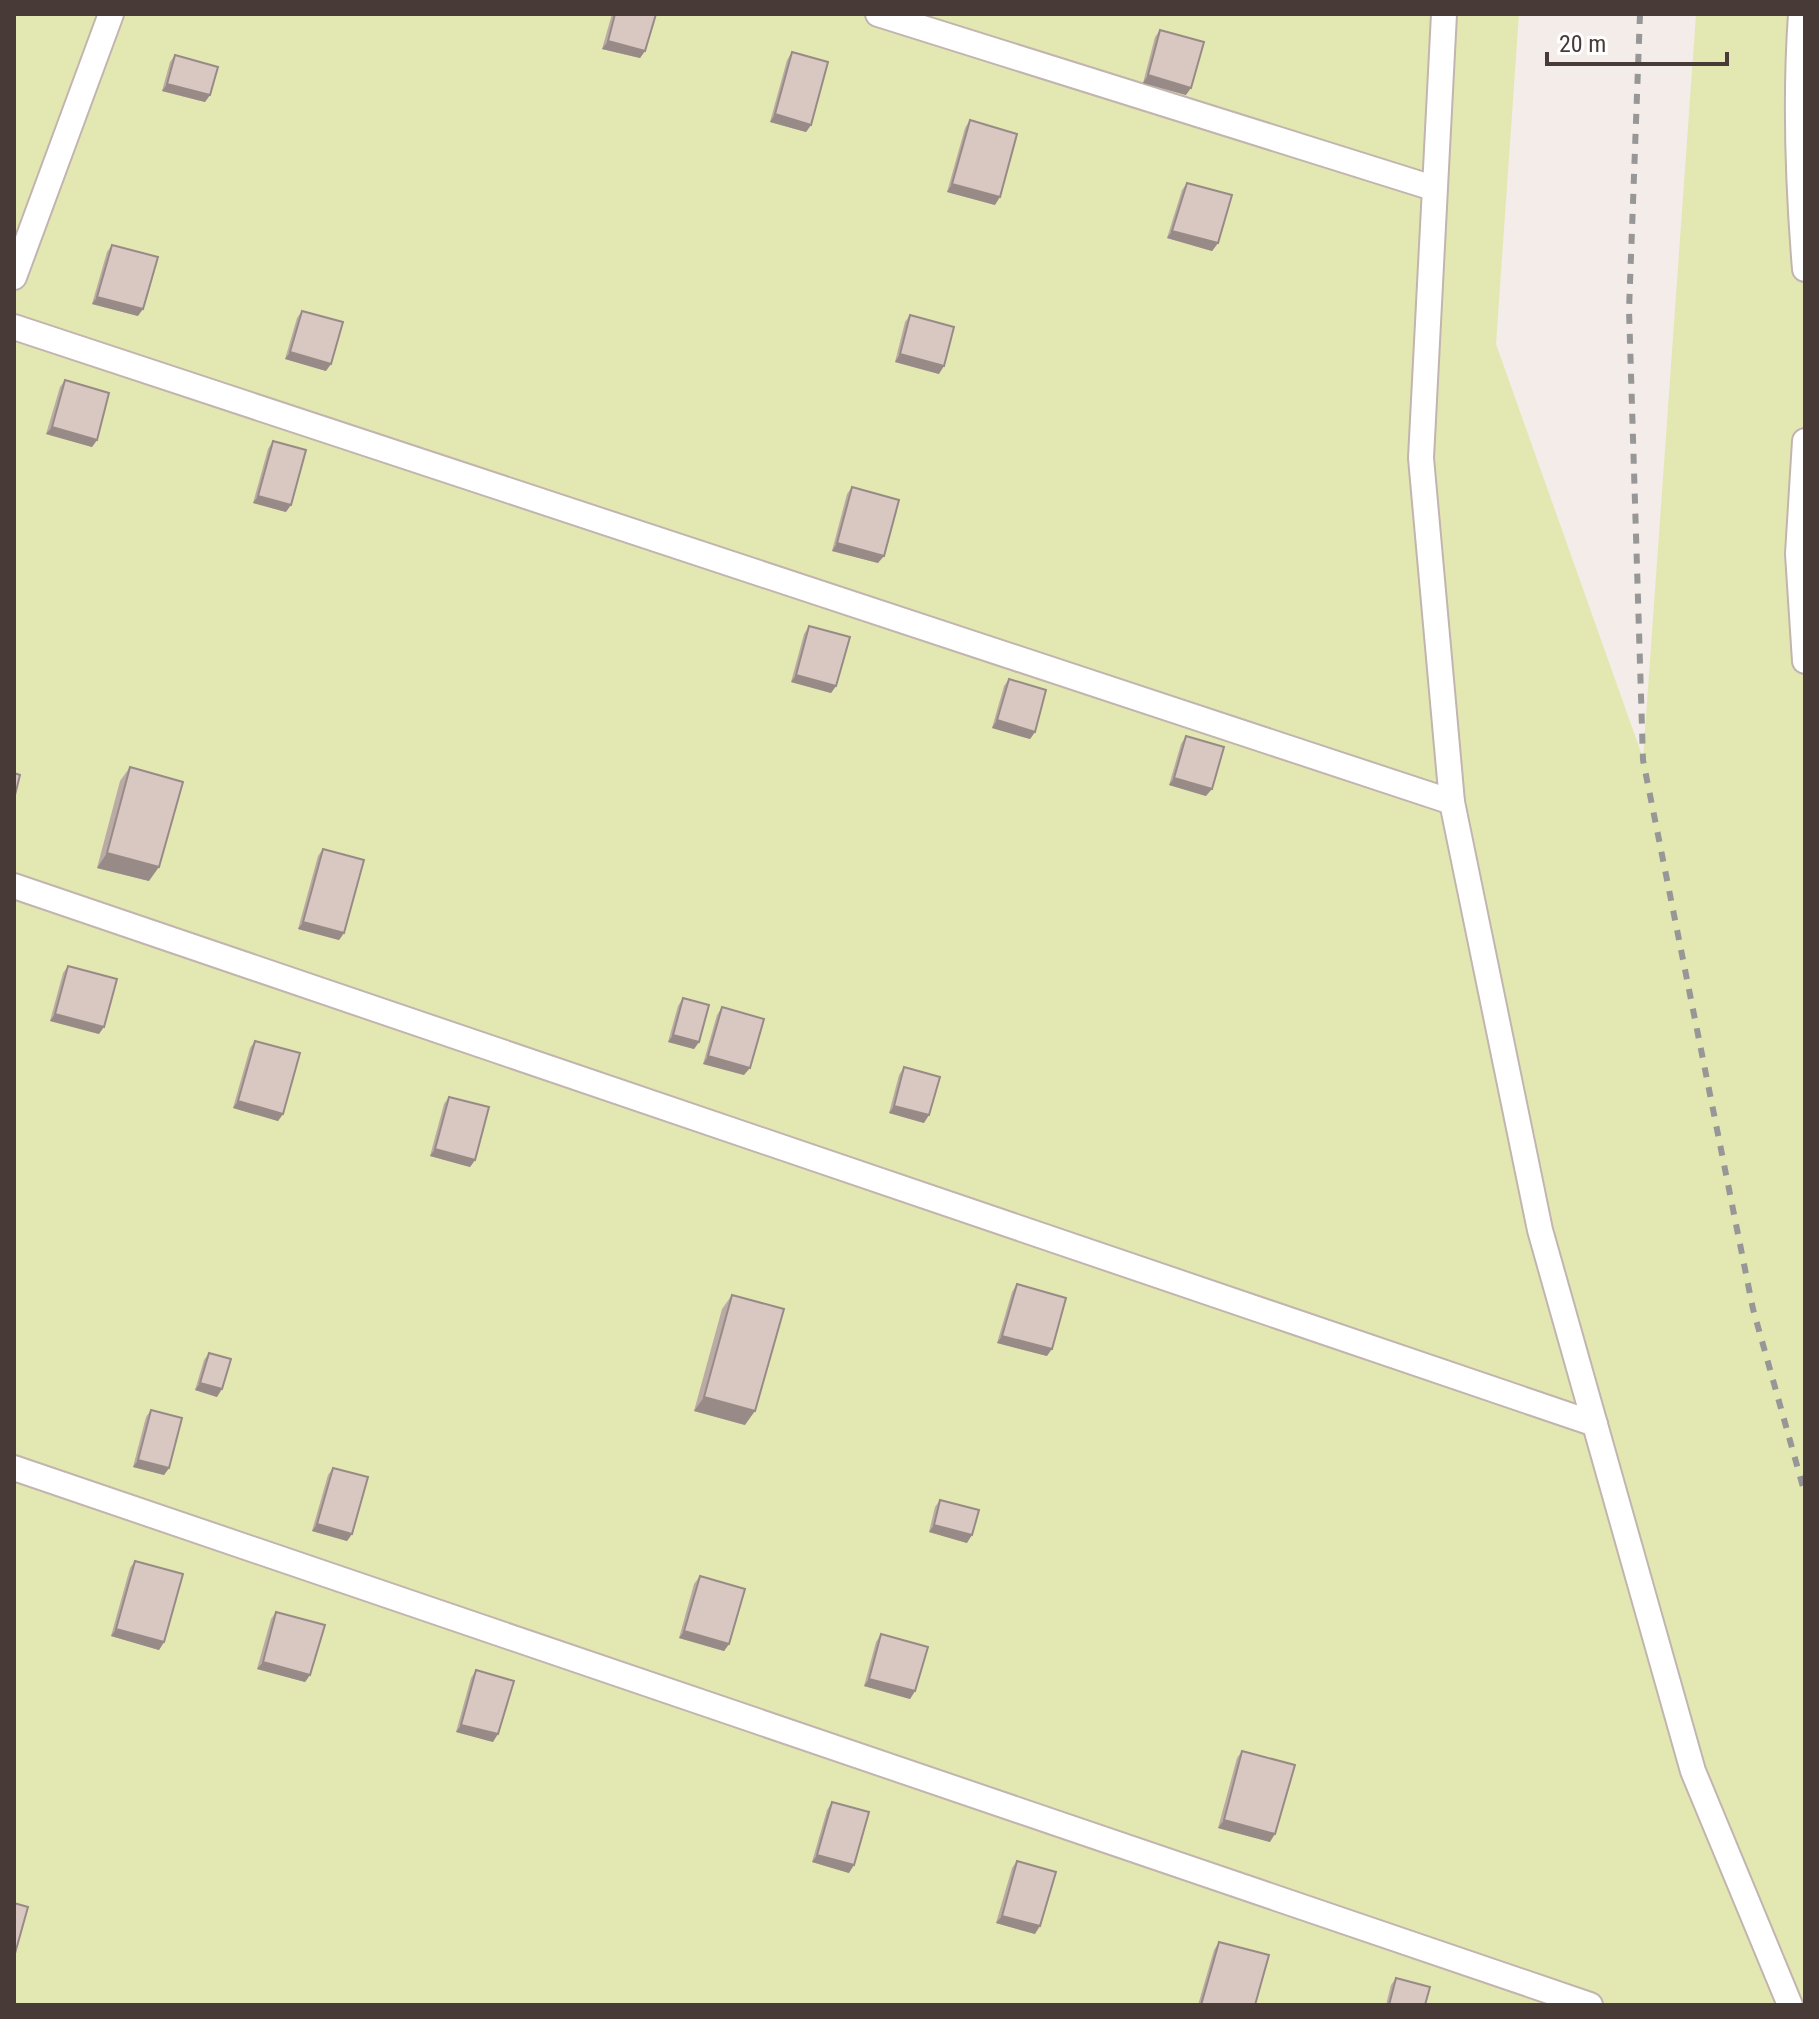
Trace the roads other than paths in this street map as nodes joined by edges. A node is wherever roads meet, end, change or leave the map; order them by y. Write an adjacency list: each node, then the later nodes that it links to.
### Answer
1 (111, 14): 7 (lane)
2 (878, 14): 5 (lane)
3 (1444, 14): 5 (lane)
4 (1801, 14): 6 (lane)
5 (1433, 188): 11 (lane)
6 (1805, 269)
7 (14, 277)
8 (14, 327): 11 (lane)
9 (1805, 441): 10 (lane)
10 (1805, 661)
11 (1452, 802): 13 (lane)
12 (14, 886): 13 (lane)
13 (1595, 1424): 16 (lane)
14 (14, 1468): 15 (lane)
15 (1590, 2005)
16 (1790, 2005)

